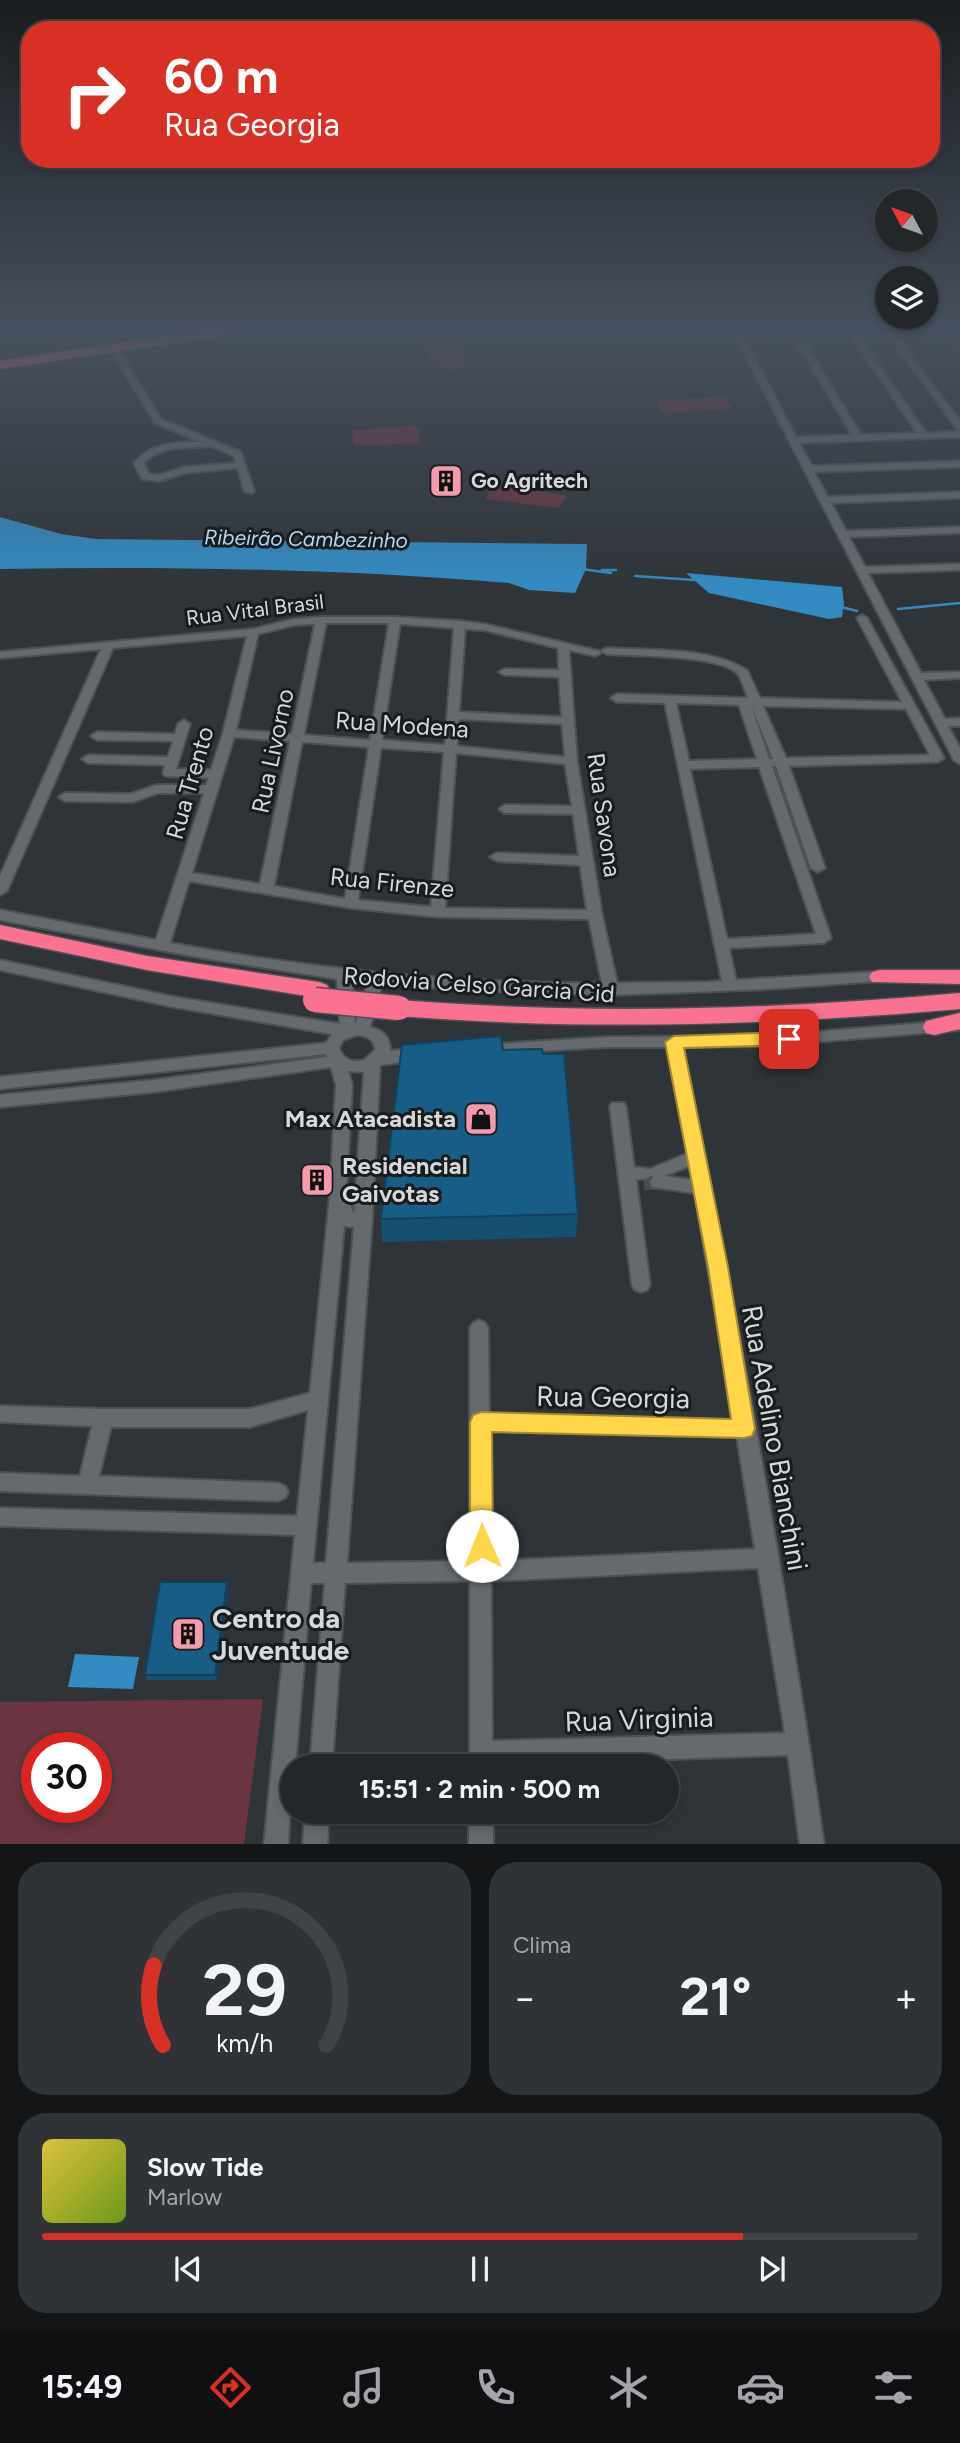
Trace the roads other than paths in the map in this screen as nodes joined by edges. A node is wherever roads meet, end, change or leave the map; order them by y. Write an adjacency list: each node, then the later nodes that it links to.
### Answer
1 (155, 416): 5 (street)
2 (780, 416): 9 (street)
3 (845, 416): 8 (street)
4 (910, 416): 7 (street)
5 (158, 421): 10 (street); 11 (street)
6 (960, 434): 7 (street)
7 (923, 435): 8 (street)
8 (858, 438): 9 (street)
9 (793, 440): 14 (street)
10 (214, 444): 11 (street); 13 (street)
11 (172, 446): 13 (street)
12 (960, 464): 14 (street)
13 (242, 465): 15 (street)
14 (809, 470): 17 (street)
15 (248, 491)
16 (960, 495): 17 (street)
17 (824, 500): 19 (street)
18 (960, 530): 19 (street)
19 (842, 534): 21 (street)
20 (960, 567): 21 (street)
21 (861, 570): 33 (street)
22 (862, 618): 37 (street)
23 (321, 620): 24 (street, Rua Vital Brasil); 26 (street, Rua Vital Brasil); 46 (street, Rua Livorno)
24 (395, 620): 25 (street, Rua Vital Brasil); 47 (street)
25 (460, 624): 28 (street, Rua Vital Brasil); 38 (street)
26 (253, 632): 27 (street, Rua Vital Brasil); 43 (street, Rua Trento)
27 (108, 646): 29 (street, Rua Vital Brasil); 66 (street)
28 (563, 646): 31 (street, Rua Savona); 36 (street, Rua Vital Brasil)
29 (0, 655)
30 (505, 672): 31 (street)
31 (566, 674): 39 (street, Rua Savona)
32 (960, 675): 33 (street)
33 (917, 677): 41 (street)
34 (617, 698): 35 (street)
35 (670, 701): 36 (street); 55 (street)
36 (751, 703): 37 (street); 53 (street); 54 (street)
37 (910, 706): 53 (street)
38 (454, 715): 39 (street); 48 (street)
39 (569, 721): 52 (street, Rua Savona)
40 (960, 722): 41 (street)
41 (941, 723): 50 (street)
42 (184, 724): 45 (street)
43 (229, 733): 46 (street, Rua Modena); 56 (street, Rua Trento)
44 (97, 736): 45 (street)
45 (179, 738): 51 (street)
46 (297, 738): 47 (street, Rua Modena); 65 (street, Rua Livorno)
47 (376, 743): 48 (street, Rua Modena); 67 (street)
48 (451, 749): 52 (street, Rua Modena); 68 (street)
49 (88, 759): 51 (street)
50 (960, 760)
51 (172, 761): 56 (street)
52 (571, 761): 60 (street, Rua Savona)
53 (781, 762): 54 (street); 63 (street)
54 (765, 763): 55 (street); 73 (street)
55 (684, 765): 73 (street)
56 (216, 774): 57 (street, Rua Trento)
57 (212, 789): 58 (street); 64 (street, Rua Trento)
58 (65, 797)
59 (505, 809): 60 (street)
60 (579, 810): 62 (street, Rua Savona)
61 (497, 858): 62 (street)
62 (587, 861): 70 (street, Rua Savona)
63 (818, 868)
64 (186, 876): 65 (street, Rua Firenze); 74 (street, Rua Trento)
65 (266, 890): 67 (street, Rua Firenze)
66 (0, 891)
67 (351, 904): 68 (street, Rua Firenze)
68 (438, 912): 70 (street, Rua Firenze)
69 (0, 915): 74 (street)
70 (595, 915): 82 (street, Rua Savona)
71 (0, 932): 84 (highway, Rodovia Celso Garcia Cid)
72 (0, 942): 84 (highway, Rodovia Celso Garcia Cid)
73 (722, 944): 81 (street)
74 (162, 945): 77 (street)
75 (0, 965): 89 (street)
76 (960, 971): 78 (street)
77 (344, 974): 80 (street); 89 (street)
78 (880, 977): 79 (highway); 81 (street)
79 (960, 977)
80 (376, 978): 82 (street); 89 (street)
81 (730, 986): 82 (street)
82 (611, 990)
83 (960, 990): 86 (highway, Rodovia Celso Garcia Cid)
84 (317, 995): 86 (highway, Rodovia Celso Garcia Cid, bridge)
85 (960, 1001): 86 (highway, Rodovia Celso Garcia Cid)
86 (400, 1003)
87 (960, 1023): 88 (highway)
88 (934, 1027): 90 (street)
89 (355, 1030): 93 (street); 94 (street)
90 (674, 1042): 91 (street); 98 (street, Rua Adelino Bianchini)
91 (474, 1050)
92 (433, 1053): 94 (street)
93 (334, 1055): 94 (street); 95 (street); 96 (street); 101 (street)
94 (375, 1061): 102 (street)
95 (0, 1083)
96 (0, 1101)
97 (618, 1107): 99 (street)
98 (697, 1156): 99 (street); 100 (street, Rua Adelino Bianchini)
99 (643, 1178): 100 (street); 103 (street)
100 (703, 1188): 109 (street, Rua Adelino Bianchini)
101 (338, 1195): 102 (street); 105 (street)
102 (363, 1220): 117 (street)
103 (640, 1285)
104 (479, 1328): 108 (street)
105 (317, 1399): 107 (street); 114 (street)
106 (0, 1414): 107 (street)
107 (103, 1418): 111 (street)
108 (481, 1422): 109 (street, Rua Georgia); 116 (street)
109 (744, 1429): 115 (street, Rua Adelino Bianchini)
110 (0, 1482): 111 (street)
111 (87, 1486): 112 (street)
112 (278, 1492)
113 (0, 1517): 114 (street)
114 (307, 1526): 118 (street)
115 (767, 1558): 116 (street); 119 (street, Rua Adelino Bianchini)
116 (482, 1571): 117 (street); 121 (street)
117 (338, 1572): 118 (street); 120 (street)
118 (304, 1573): 125 (street)
119 (798, 1744): 122 (street, Rua Virginia); 128 (street, Rua Adelino Bianchini)
120 (322, 1754)
121 (481, 1754)
122 (587, 1754)
123 (316, 1824): 126 (street)
124 (481, 1824): 127 (street)
125 (276, 1844)
126 (315, 1844)
127 (481, 1844)
128 (812, 1844)

